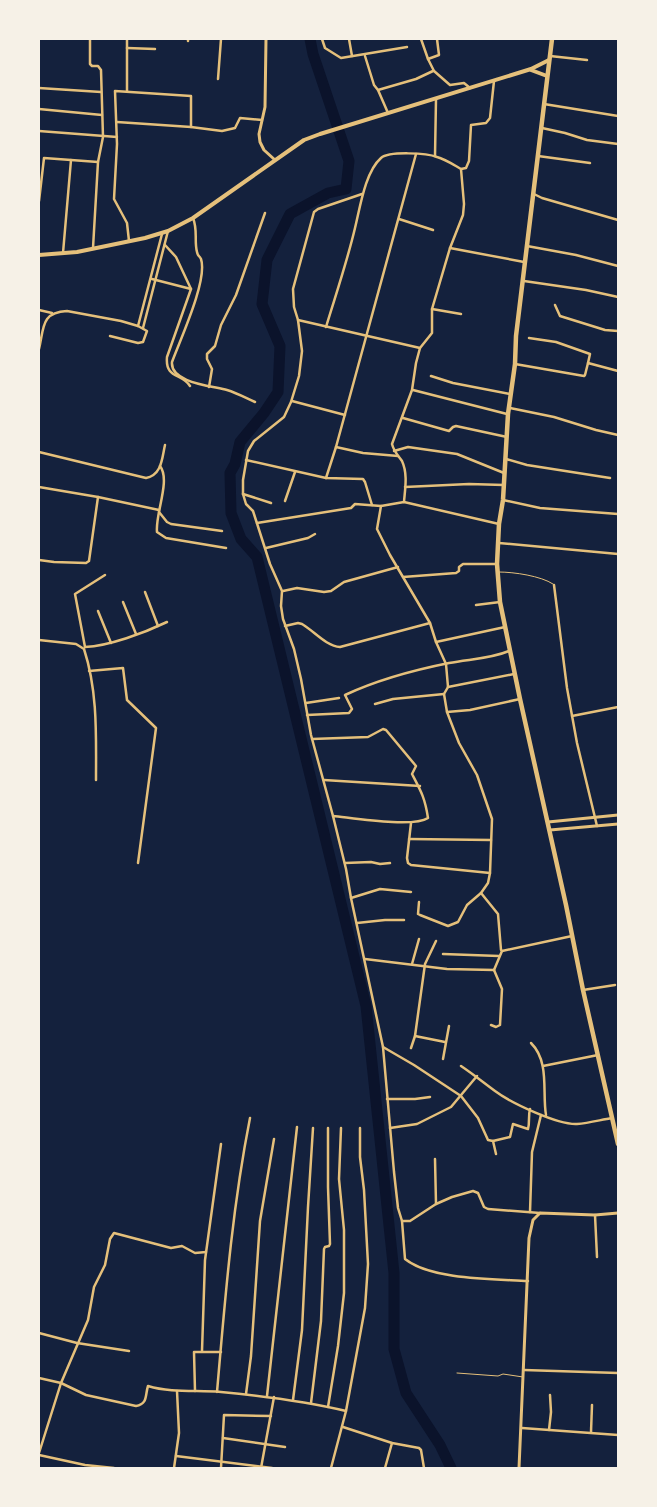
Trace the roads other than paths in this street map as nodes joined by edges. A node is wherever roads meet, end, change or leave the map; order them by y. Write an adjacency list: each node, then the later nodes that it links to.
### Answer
1 (90, 39): 26 (street)
2 (127, 39): 11 (street)
3 (221, 39): 21 (street)
4 (266, 39): 34 (street)
5 (322, 39): 13 (street)
6 (349, 39): 13 (street)
7 (421, 39): 16 (street)
8 (437, 39): 16 (street)
9 (552, 39): 15 (highway)
10 (407, 47): 14 (street)
11 (126, 48): 12 (street); 27 (street)
12 (155, 49)
13 (352, 56): 14 (street)
14 (365, 56): 25 (street)
15 (549, 58): 17 (street); 18 (main road); 20 (highway)
16 (428, 59): 19 (street)
17 (587, 60)
18 (531, 70): 20 (main road); 22 (main road)
19 (434, 71): 24 (street); 25 (street)
20 (547, 76): 29 (highway)
21 (218, 79)
22 (494, 81): 24 (main road); 49 (street)
23 (39, 88): 26 (street)
24 (470, 88): 28 (main road)
25 (378, 90): 31 (street)
26 (101, 92): 32 (street)
27 (127, 92): 35 (street); 36 (street)
28 (436, 99): 31 (main road); 43 (street)
29 (544, 104): 33 (street); 37 (highway)
30 (39, 109): 32 (street)
31 (388, 113): 46 (main road)
32 (102, 115): 39 (street)
33 (618, 116)
34 (262, 120): 36 (street); 46 (street)
35 (117, 122): 36 (street); 40 (street)
36 (191, 127)
37 (541, 128): 41 (street); 44 (highway)
38 (39, 131): 39 (street)
39 (103, 137): 40 (street); 47 (street)
40 (117, 137): 60 (street)
41 (618, 144)
42 (416, 154): 43 (street); 50 (street); 55 (street)
43 (435, 156): 49 (street)
44 (538, 156): 48 (street); 51 (highway)
45 (71, 160): 47 (street); 52 (street); 65 (street)
46 (275, 160): 54 (main road)
47 (98, 162): 63 (street)
48 (590, 163)
49 (461, 169): 64 (street)
50 (362, 194): 79 (street); 81 (street)
51 (533, 194): 56 (street); 62 (highway)
52 (39, 201)
53 (265, 213): 94 (street)
54 (193, 218): 58 (main road); 94 (street)
55 (400, 219): 57 (street); 84 (street)
56 (618, 220)
57 (433, 230)
58 (168, 231): 59 (main road); 61 (street)
59 (162, 234): 60 (main road); 69 (street)
60 (129, 241): 63 (main road)
61 (165, 245): 70 (street); 72 (street)
62 (527, 246): 67 (highway); 68 (street)
63 (93, 248): 65 (main road)
64 (450, 248): 67 (street); 75 (street)
65 (63, 253): 66 (main road)
66 (39, 254)
67 (524, 262): 71 (highway)
68 (618, 266)
69 (152, 279): 70 (street); 80 (street)
70 (156, 280): 72 (street); 82 (street)
71 (523, 281): 73 (street); 89 (highway)
72 (191, 289): 93 (street)
73 (618, 297)
74 (555, 305): 83 (street)
75 (432, 308): 78 (street); 87 (street)
76 (39, 310): 77 (street)
77 (52, 313): 80 (street); 88 (street)
78 (461, 314)
79 (298, 320): 81 (street); 97 (street)
80 (138, 326): 82 (street)
81 (326, 327): 84 (street)
82 (143, 328): 85 (street)
83 (618, 331)
84 (367, 335): 87 (street); 101 (street)
85 (110, 336)
86 (529, 338): 90 (street)
87 (420, 348): 95 (street)
88 (39, 349)
89 (515, 364): 90 (street); 96 (highway)
90 (588, 364): 91 (street)
91 (618, 371)
92 (431, 376): 96 (street)
93 (190, 386)
94 (209, 387): 98 (street)
95 (412, 390): 100 (street); 102 (street)
96 (511, 394): 99 (highway)
97 (292, 401): 101 (street); 111 (street)
98 (255, 402)
99 (510, 408): 100 (highway); 103 (street)
100 (508, 414): 104 (highway)
101 (345, 415): 106 (street)
102 (403, 418): 104 (street); 107 (street)
103 (618, 435)
104 (507, 437): 110 (highway)
105 (165, 445): 112 (street)
106 (336, 447): 109 (street); 115 (street)
107 (394, 451): 109 (street); 114 (street)
108 (39, 452): 112 (street)
109 (398, 456): 119 (street)
110 (506, 458): 114 (highway); 116 (street)
111 (246, 460): 113 (street); 120 (street)
112 (160, 466): 128 (street)
113 (295, 472): 115 (street); 123 (street)
114 (504, 472): 117 (highway)
115 (326, 478): 126 (street)
116 (610, 478)
117 (504, 485): 119 (street); 122 (highway)
118 (39, 487): 121 (street)
119 (405, 487): 124 (street)
120 (243, 494): 125 (street); 130 (street)
121 (98, 497): 128 (street); 138 (street)
122 (503, 500): 129 (street); 131 (highway)
123 (285, 501)
124 (404, 502): 127 (street); 131 (street)
125 (271, 504)
126 (372, 505): 127 (street); 130 (street)
127 (381, 506): 140 (street)
128 (159, 511): 132 (street); 135 (street)
129 (618, 514)
130 (257, 523): 136 (street)
131 (500, 524): 134 (highway)
132 (222, 531)
133 (315, 534): 136 (street)
134 (499, 543): 137 (street); 139 (highway)
135 (226, 548)
136 (265, 548): 145 (street)
137 (618, 554)
138 (39, 560)
139 (497, 564): 141 (highway); 143 (street)
140 (398, 567): 143 (street); 145 (street)
141 (499, 572): 144 (lane); 148 (highway)
142 (105, 575): 160 (street)
143 (403, 577): 152 (street)
144 (554, 585): 174 (street)
145 (282, 591): 154 (street)
146 (145, 592): 153 (street)
147 (123, 602): 156 (street)
148 (500, 602): 149 (street); 155 (highway)
149 (476, 605)
150 (98, 611): 159 (street)
151 (167, 622): 153 (street)
152 (430, 624): 154 (street); 158 (street)
153 (158, 626): 156 (street)
154 (285, 626): 169 (street)
155 (504, 627): 158 (street); 161 (highway)
156 (136, 634): 159 (street)
157 (39, 640): 160 (street)
158 (436, 642): 162 (street)
159 (111, 643): 160 (street)
160 (84, 648): 163 (street)
161 (510, 651): 162 (street); 164 (highway)
162 (446, 664): 165 (street); 173 (street)
163 (89, 671): 176 (street); 189 (street)
164 (515, 674): 165 (street); 168 (highway)
165 (448, 687): 166 (street)
166 (444, 694): 170 (street); 172 (street)
167 (339, 698): 169 (street)
168 (520, 699): 172 (street); 182 (highway)
169 (305, 703): 173 (street)
170 (375, 704)
171 (618, 707): 174 (street)
172 (447, 712): 188 (street)
173 (307, 715): 175 (street)
174 (572, 716): 181 (street)
175 (312, 740): 177 (street); 178 (street)
176 (96, 780)
177 (323, 780): 178 (street); 180 (street)
178 (420, 786): 183 (street)
179 (618, 815): 181 (street)
180 (333, 816): 183 (street); 190 (street)
181 (594, 817): 182 (street); 185 (street)
182 (548, 822): 186 (highway)
183 (411, 823): 187 (street)
184 (618, 824): 185 (street)
185 (596, 826): 186 (street)
186 (550, 830): 199 (highway)
187 (409, 839): 188 (street); 192 (street)
188 (491, 840): 192 (street)
189 (138, 863)
190 (344, 863): 191 (street); 195 (street)
191 (390, 863)
192 (490, 873): 194 (street)
193 (411, 892): 195 (street)
194 (481, 894): 196 (street); 202 (street)
195 (351, 898): 198 (street)
196 (419, 902)
197 (404, 920): 198 (street)
198 (356, 923): 205 (street)
199 (572, 936): 202 (street); 210 (highway)
200 (419, 939): 206 (street)
201 (436, 940): 207 (street)
202 (502, 951): 204 (street)
203 (444, 954): 204 (street)
204 (499, 956): 208 (street)
205 (365, 959): 206 (street); 216 (street)
206 (412, 964): 207 (street)
207 (425, 967): 208 (street); 213 (street)
208 (494, 970): 211 (street)
209 (615, 985): 210 (street)
210 (583, 990): 218 (highway)
211 (491, 1025)
212 (449, 1026): 214 (street)
213 (415, 1036): 214 (street); 217 (street)
214 (446, 1042): 219 (street)
215 (531, 1043): 221 (street)
216 (383, 1047): 223 (street); 225 (street)
217 (411, 1048)
218 (598, 1055): 221 (street); 230 (highway)
219 (443, 1059)
220 (461, 1066): 222 (street)
221 (543, 1066): 228 (street)
222 (477, 1076): 223 (street); 226 (street)
223 (461, 1096): 236 (street); 238 (street)
224 (430, 1097): 225 (street)
225 (387, 1099): 236 (street)
226 (530, 1109): 227 (street); 238 (street)
227 (541, 1114): 228 (street); 244 (street)
228 (546, 1116): 230 (street)
229 (250, 1118): 256 (street)
230 (612, 1118): 239 (highway)
231 (297, 1128): 268 (street)
232 (314, 1128): 270 (street)
233 (328, 1128): 271 (street)
234 (341, 1128): 273 (street)
235 (360, 1128): 274 (street)
236 (390, 1128): 248 (street)
237 (274, 1139): 266 (street)
238 (493, 1141): 241 (street)
239 (618, 1141)
240 (221, 1144): 249 (street)
241 (496, 1154)
242 (435, 1159): 243 (street)
243 (436, 1204): 244 (street); 248 (street)
244 (530, 1212): 246 (street)
245 (618, 1213): 247 (street)
246 (540, 1214): 247 (street); 251 (street)
247 (595, 1215): 250 (street)
248 (402, 1221): 251 (street)
249 (206, 1252): 253 (street); 255 (street)
250 (597, 1257)
251 (528, 1281): 257 (street)
252 (39, 1333): 253 (street)
253 (77, 1343): 254 (street); 262 (street)
254 (129, 1351)
255 (202, 1351): 256 (street); 264 (street)
256 (221, 1352): 265 (street)
257 (524, 1370): 259 (street); 260 (street)
258 (457, 1373): 260 (lane)
259 (618, 1373)
260 (523, 1377): 277 (street)
261 (39, 1378): 262 (street)
262 (61, 1383): 263 (street); 285 (street)
263 (177, 1390): 264 (street); 286 (street)
264 (195, 1391): 265 (street)
265 (217, 1392): 266 (street)
266 (246, 1394): 268 (street)
267 (550, 1394): 278 (street)
268 (267, 1396): 269 (street)
269 (274, 1397): 270 (street); 275 (street)
270 (293, 1400): 271 (street)
271 (312, 1403): 273 (street)
272 (592, 1405): 279 (street)
273 (328, 1407): 274 (street)
274 (346, 1411): 276 (street)
275 (271, 1416): 281 (street); 282 (street)
276 (342, 1427): 283 (street); 293 (street)
277 (522, 1428): 278 (street); 296 (street)
278 (549, 1430): 279 (street)
279 (591, 1432): 280 (street)
280 (618, 1435)
281 (223, 1438): 282 (street); 287 (street)
282 (265, 1443): 284 (street); 288 (street)
283 (392, 1443): 294 (street); 295 (street)
284 (285, 1447)
285 (39, 1454): 289 (street)
286 (176, 1456): 287 (street); 290 (street)
287 (221, 1462): 288 (street); 291 (street)
288 (261, 1467): 292 (street)
289 (114, 1468)
290 (174, 1468)
291 (221, 1468)
292 (272, 1468)
293 (331, 1468)
294 (385, 1468)
295 (424, 1468)
296 (519, 1468)

